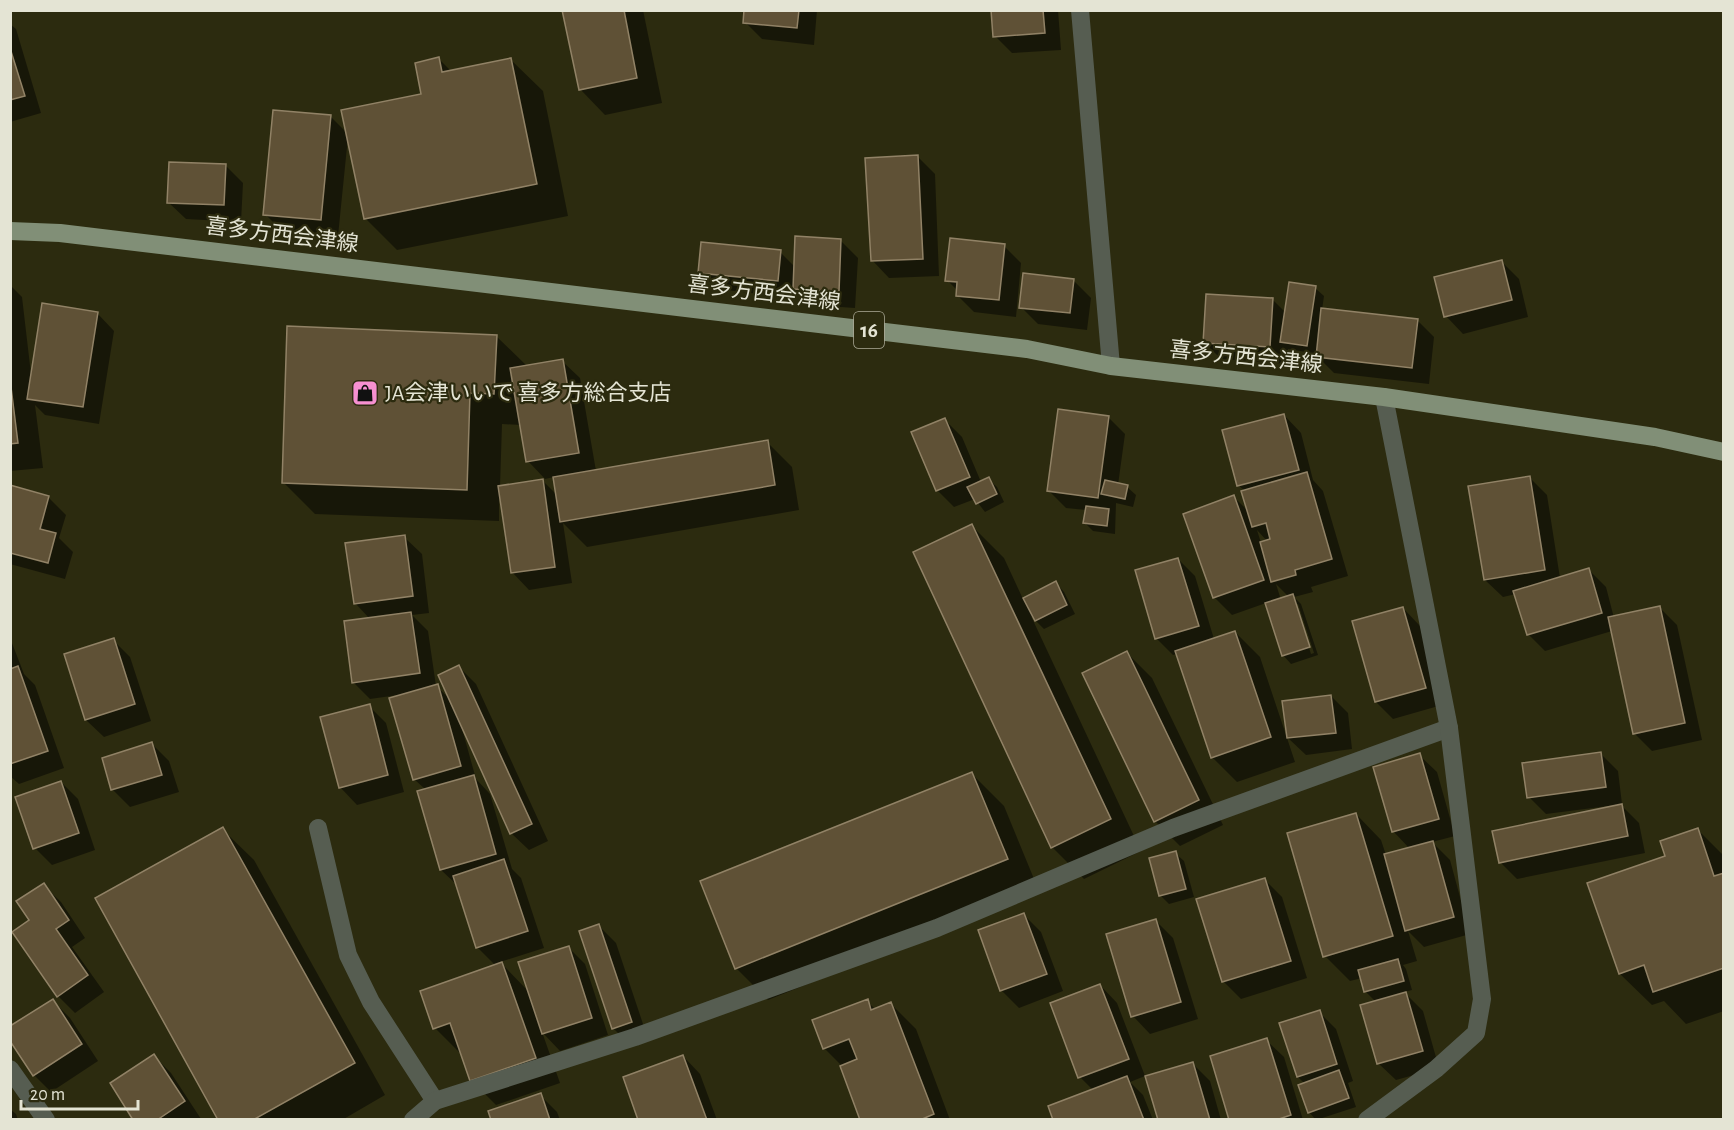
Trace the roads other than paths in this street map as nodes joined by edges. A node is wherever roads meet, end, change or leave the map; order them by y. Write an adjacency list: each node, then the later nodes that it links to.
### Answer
1 (1080, 10): 3 (street)
2 (10, 231): 3 (main road, 喜多方西会津線 / 16)
3 (1111, 366): 4 (main road, 喜多方西会津線 / 16)
4 (1384, 397): 5 (main road, 喜多方西会津線 / 16); 6 (street)
5 (1724, 452)
6 (1449, 728): 9 (street); 12 (street)
7 (318, 828): 9 (street)
8 (10, 1069): 10 (street)
9 (435, 1101): 11 (street)
10 (46, 1119)
11 (413, 1119)
12 (1367, 1119)

